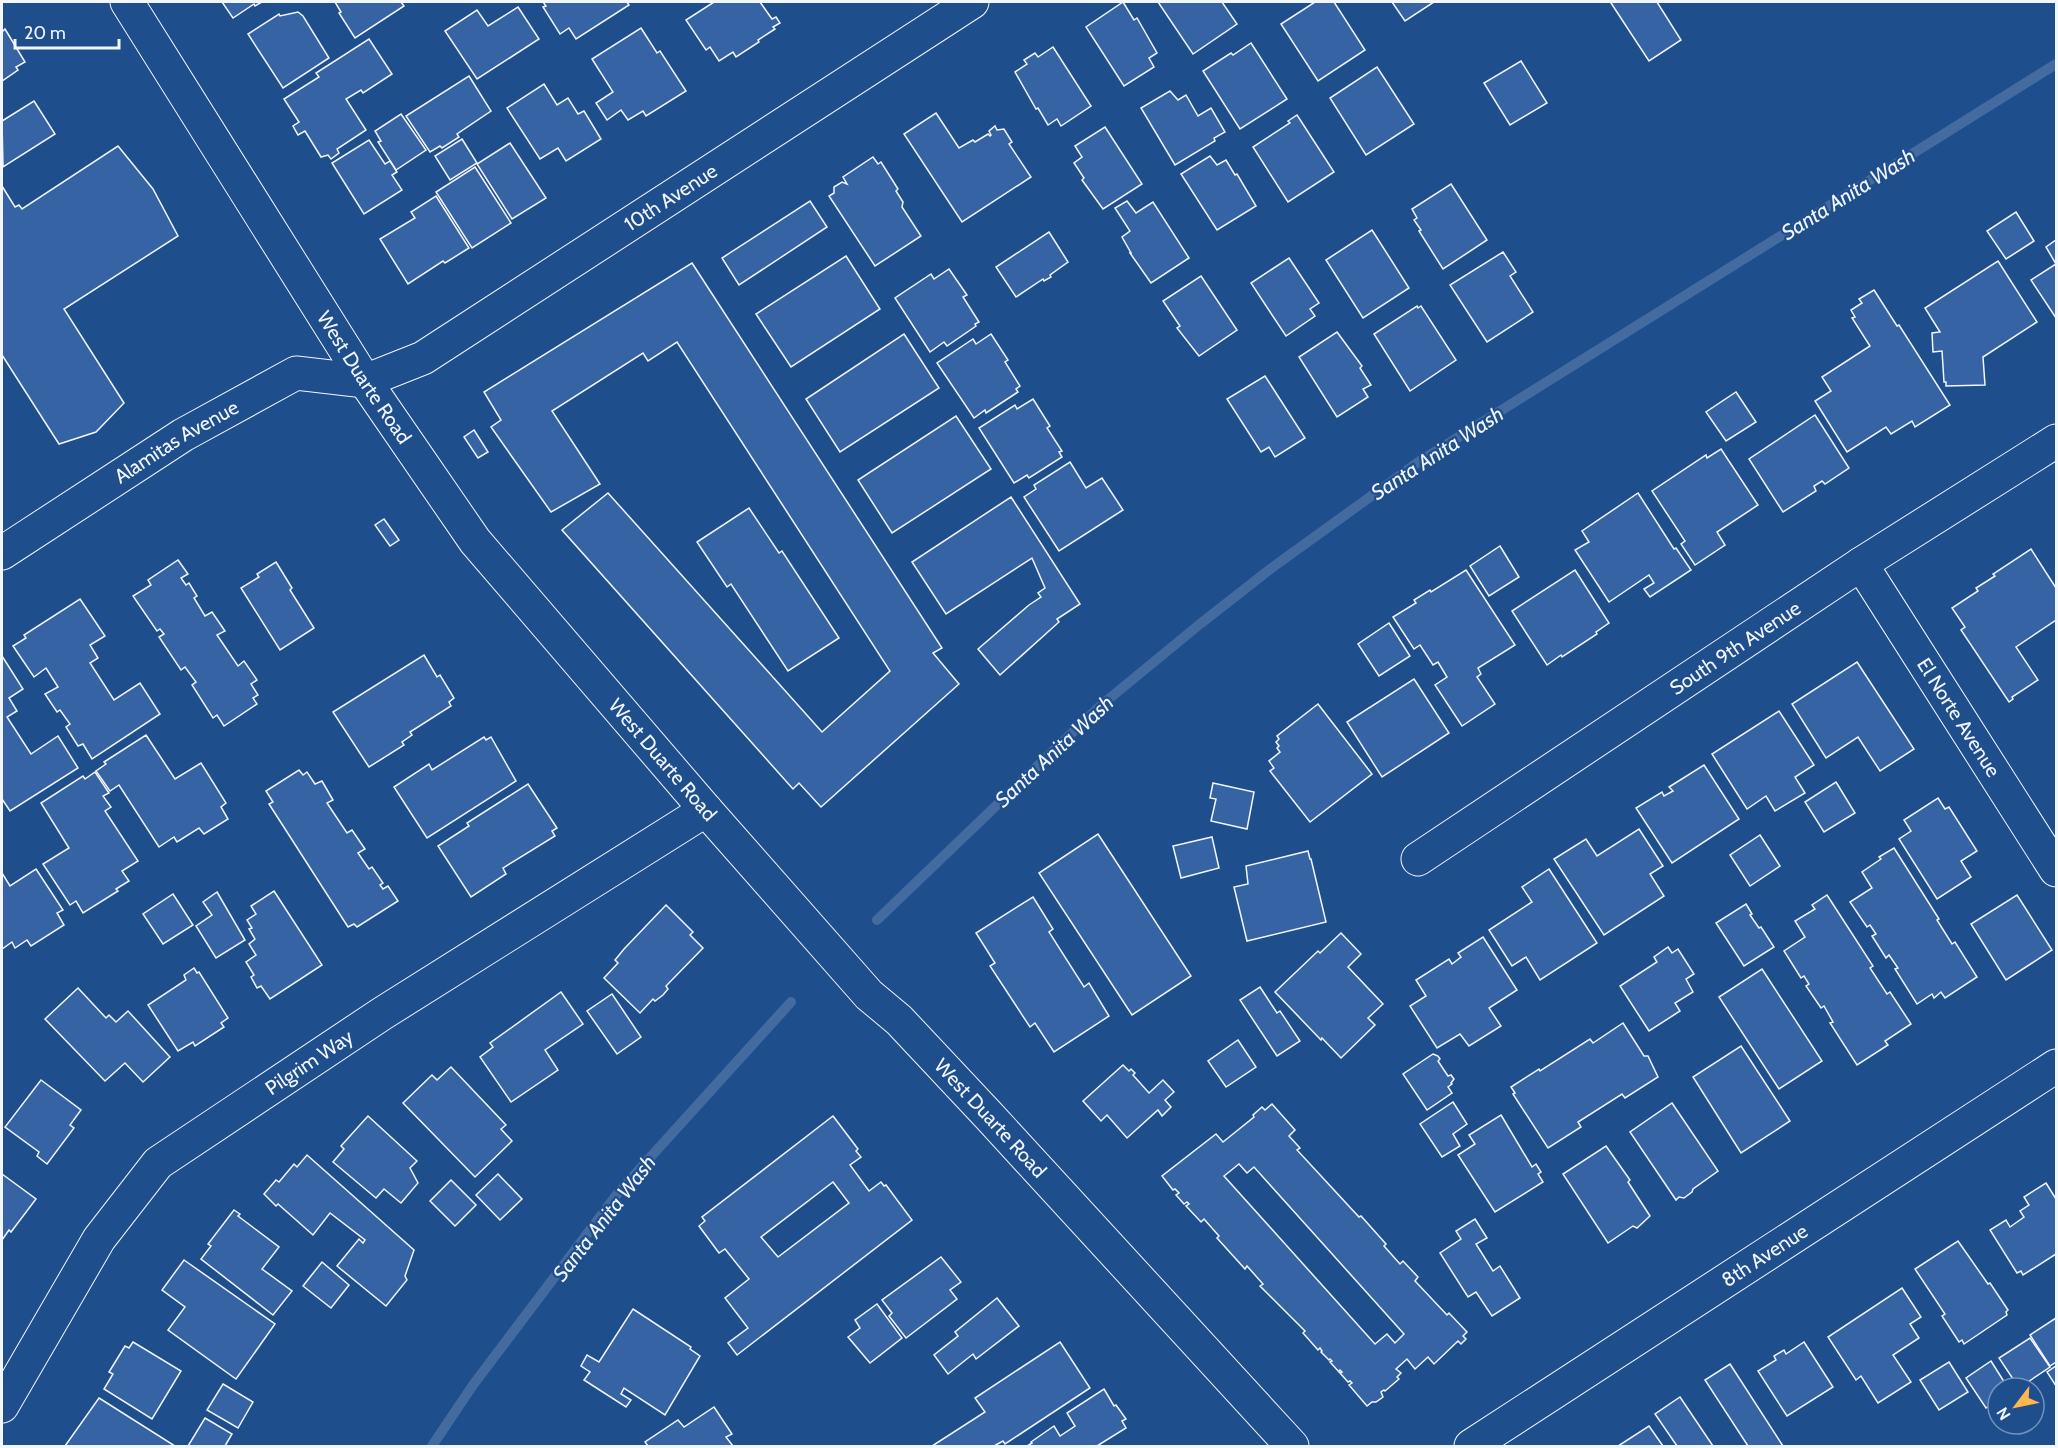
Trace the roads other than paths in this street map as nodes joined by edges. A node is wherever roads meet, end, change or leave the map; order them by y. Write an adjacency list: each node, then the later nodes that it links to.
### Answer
1 (127, 2): 3 (street, West Duarte Road)
2 (950, 7): 3 (street, 10th Avenue)
3 (365, 381): 5 (street, Alamitas Avenue); 7 (street, West Duarte Road)
4 (2056, 441): 6 (street, South 9th Avenue)
5 (2, 553)
6 (1861, 564): 8 (street, South 9th Avenue); 9 (street, El Norte Avenue)
7 (706, 810): 11 (street, Pilgrim Way); 12 (street, West Duarte Road)
8 (1418, 859)
9 (2056, 870)
10 (2056, 1066): 13 (street, 8th Avenue)
11 (2, 1406)
12 (1292, 1446)
13 (1471, 1446)

